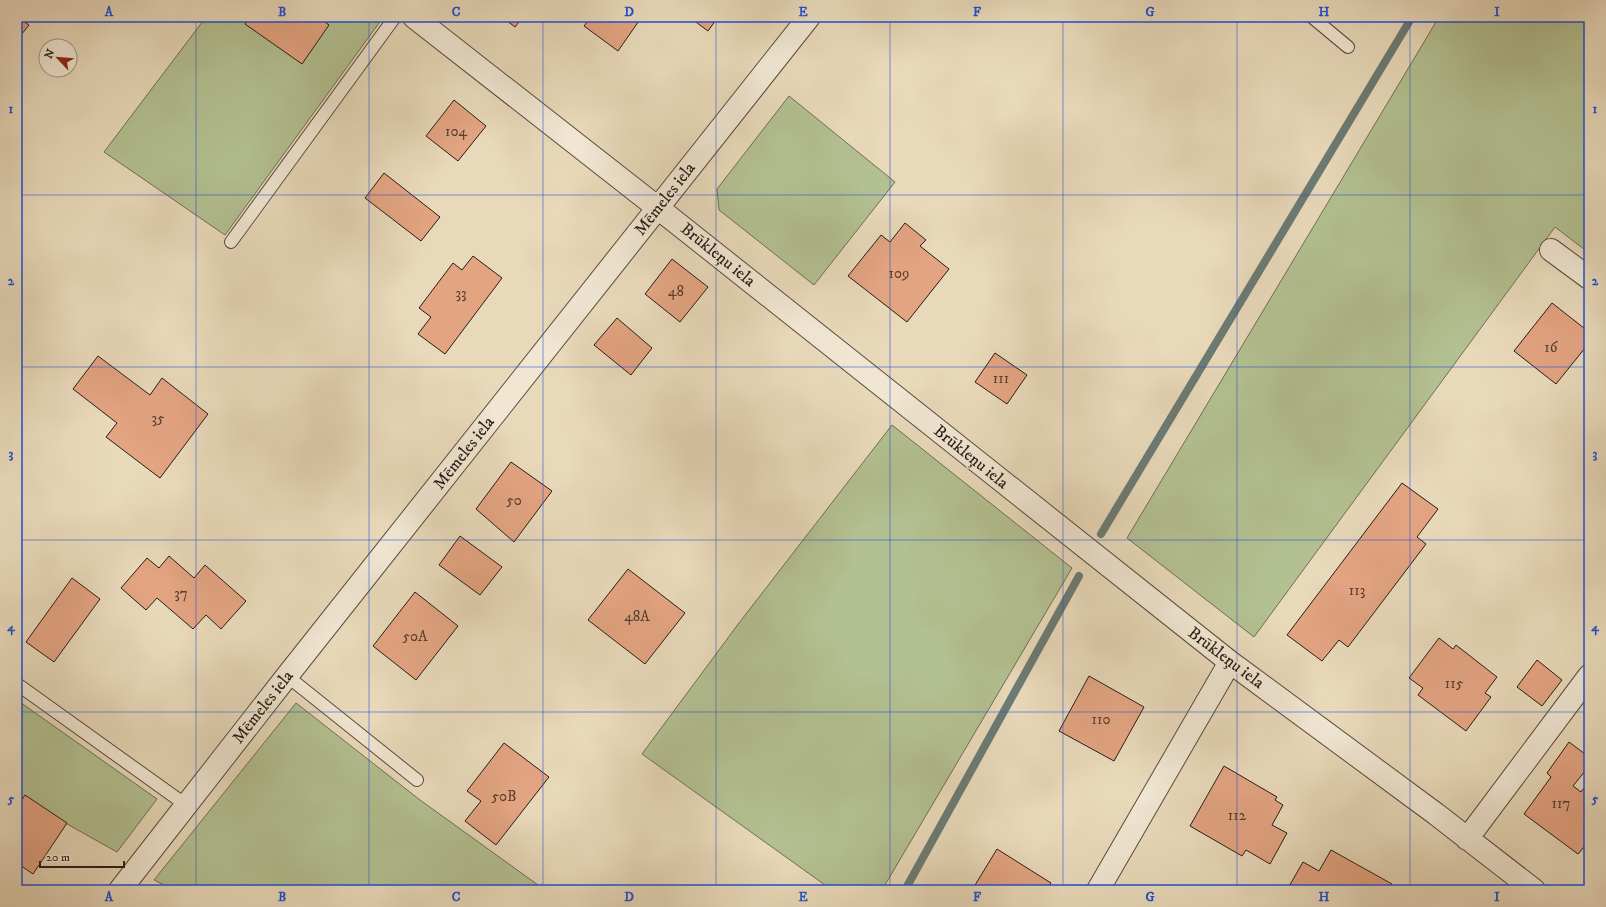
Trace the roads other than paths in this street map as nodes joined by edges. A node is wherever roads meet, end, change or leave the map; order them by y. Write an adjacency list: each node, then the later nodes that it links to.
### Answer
1 (396, 17): 7 (lane)
2 (414, 17): 6 (street, Brūkleņu iela)
3 (809, 17): 6 (street, Mēmeles iela)
4 (1312, 17): 5 (lane)
5 (1348, 48)
6 (658, 208): 10 (street, Brūkleņu iela); 11 (street, Mēmeles iela)
7 (231, 242)
8 (1551, 250): 9 (street)
9 (1589, 278)
10 (1230, 662): 16 (street, Brūkleņu iela); 18 (street)
11 (287, 676): 14 (lane); 15 (street, Mēmeles iela)
12 (1589, 676): 16 (street)
13 (17, 684): 15 (lane)
14 (417, 780)
15 (186, 805): 17 (street, Mēmeles iela)
16 (1468, 839): 19 (street, Brūkleņu iela)
17 (120, 890)
18 (1098, 890)
19 (1534, 890)

